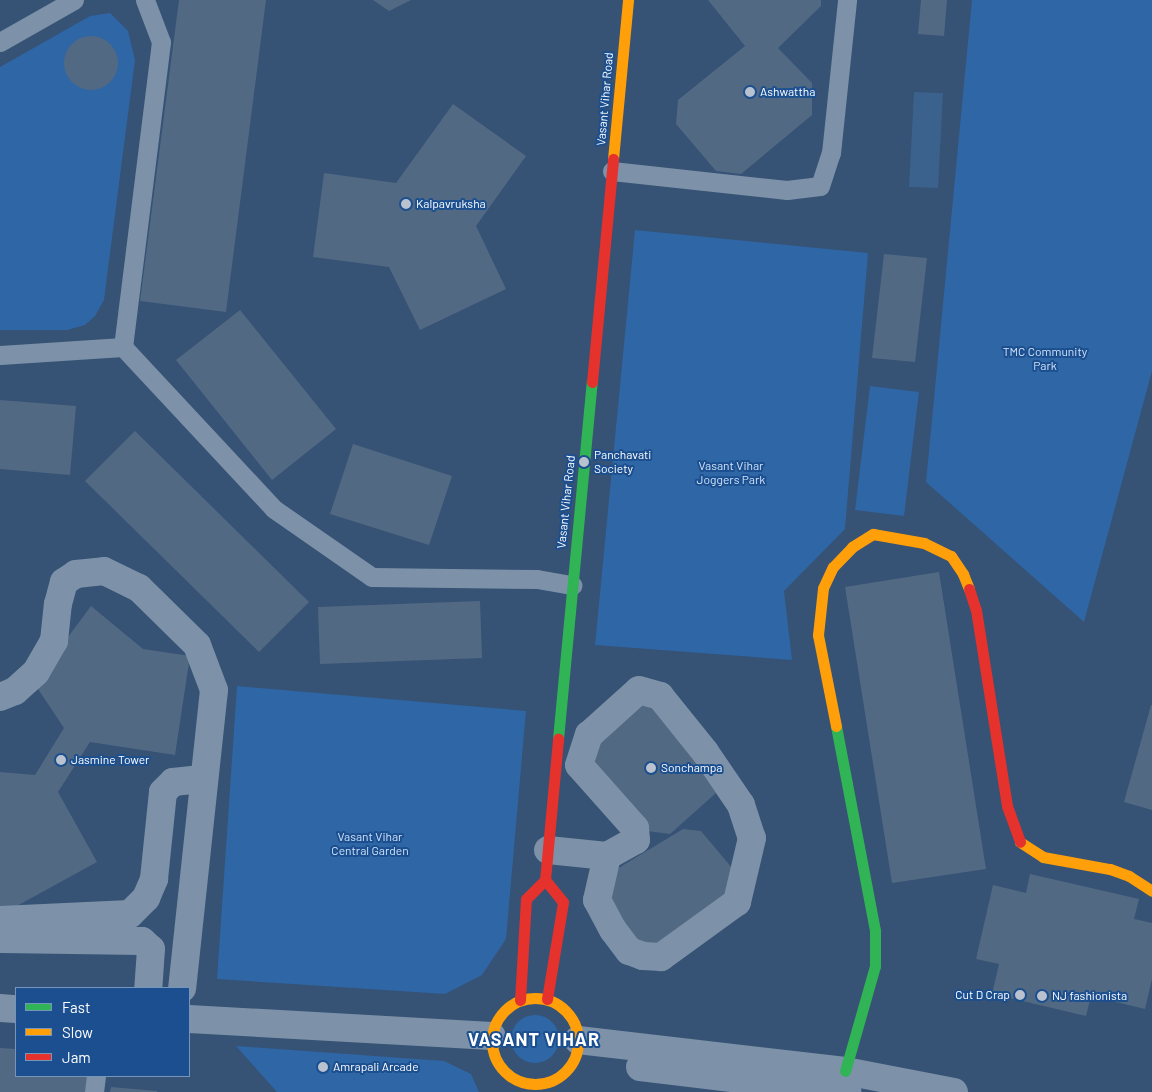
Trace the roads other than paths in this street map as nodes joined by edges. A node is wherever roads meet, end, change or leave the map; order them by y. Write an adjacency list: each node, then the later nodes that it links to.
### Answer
1 (74, 0): 5 (lane)
2 (145, 0): 7 (lane)
3 (628, 0): 6 (street, Vasant Vihar Road)
4 (847, 0): 6 (lane)
5 (0, 42)
6 (612, 171): 9 (street, Vasant Vihar Road)
7 (123, 347): 8 (lane); 9 (lane)
8 (0, 355)
9 (572, 585): 12 (street, Vasant Vihar Road)
10 (0, 697): 11 (street)
11 (204, 779): 16 (street); 19 (street)
12 (548, 850): 13 (street); 14 (street, Vasant Vihar Road)
13 (607, 856): 13 (street)
14 (545, 880): 20 (street); 21 (street)
15 (1152, 891): 28 (street)
16 (0, 920)
17 (0, 939): 18 (street)
18 (148, 987)
19 (182, 987)
20 (547, 999): 21 (street); 26 (street)
21 (520, 1000): 25 (street)
22 (0, 1008): 23 (street)
23 (15, 1009)
24 (190, 1019): 25 (street)
25 (492, 1036): 29 (street)
26 (576, 1049): 28 (street); 29 (street)
27 (96, 1077): 30 (lane)
28 (846, 1082): 31 (street)
29 (537, 1088)
30 (94, 1092)
31 (954, 1092)

